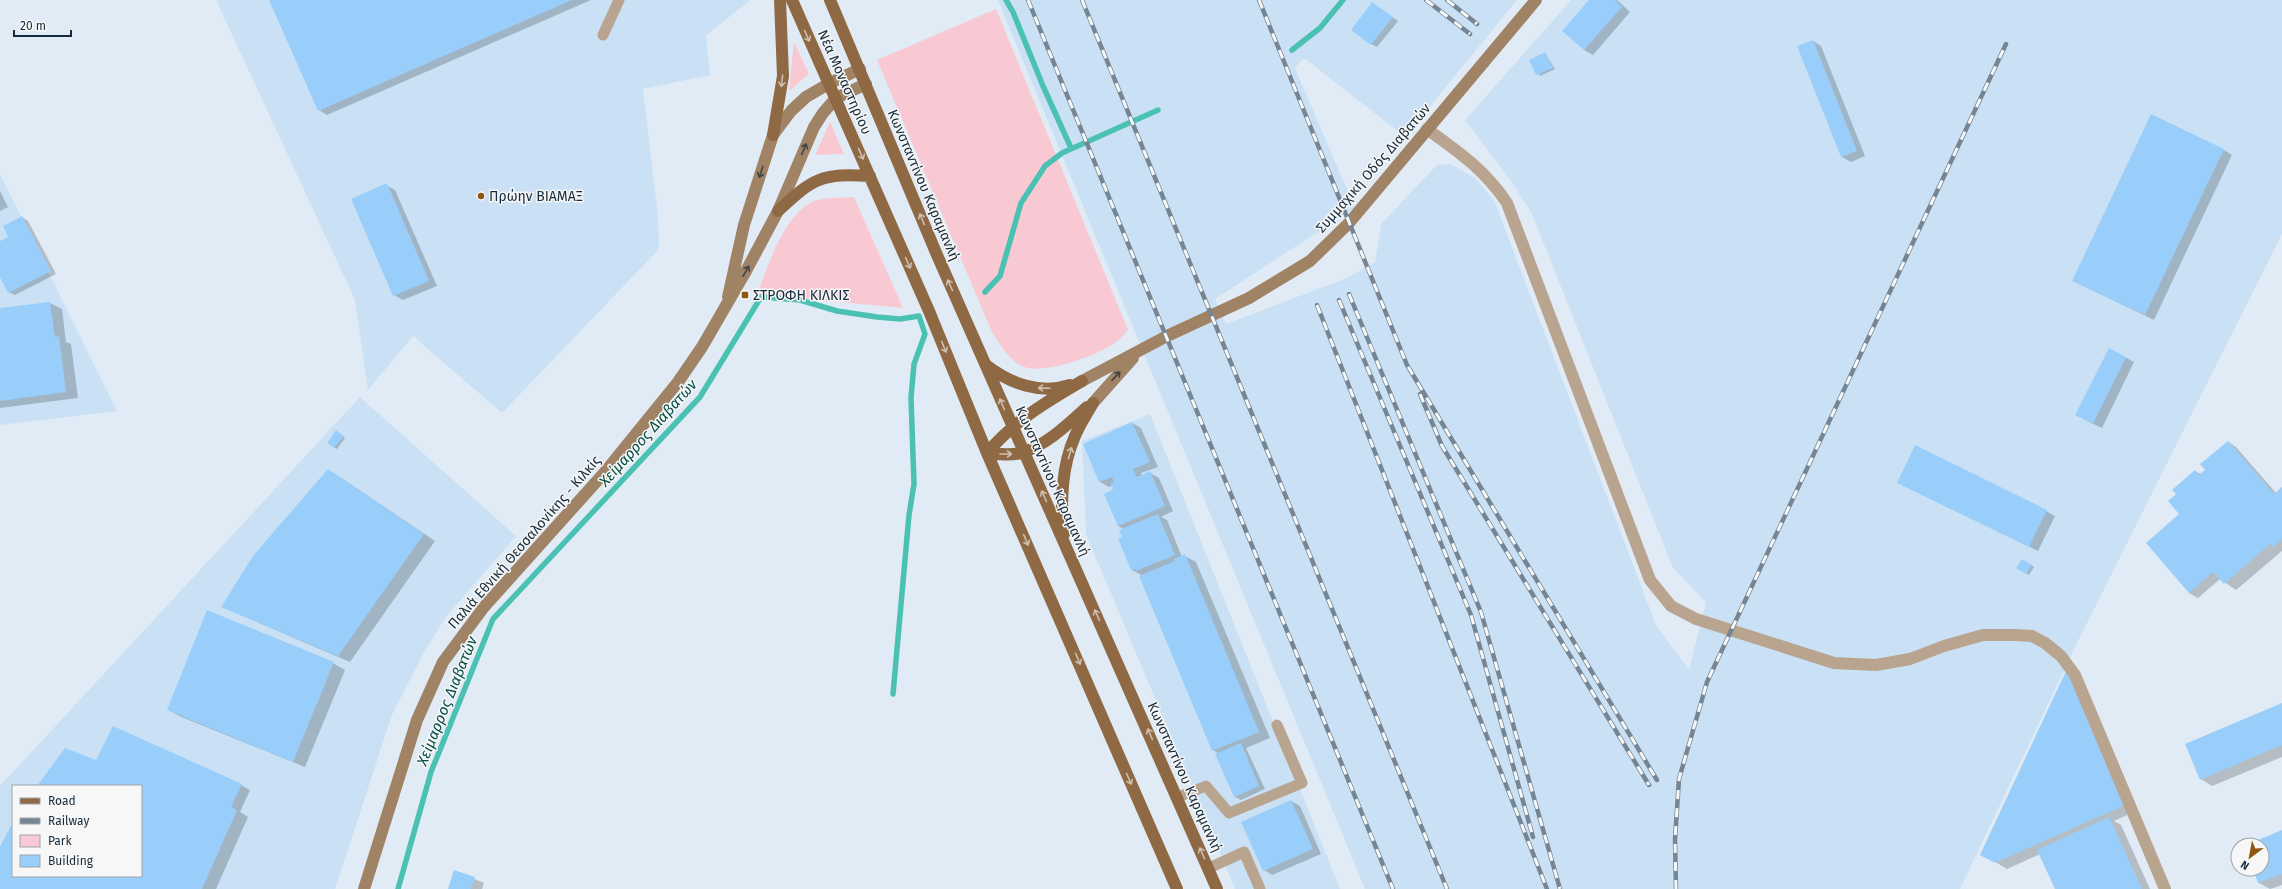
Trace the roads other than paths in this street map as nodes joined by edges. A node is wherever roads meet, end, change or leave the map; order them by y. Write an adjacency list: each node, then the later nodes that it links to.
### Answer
1 (619, 0): 6 (lane)
2 (780, 0): 12 (main road, one-way to 12)
3 (792, 0): 8 (main road, Νέα Μοναστηρίου, one-way to 8)
4 (830, 0): 7 (main road, Νέα Μοναστηρίου)
5 (1536, 0): 11 (main road, Συμμαχική Οδός Διαβατών)
6 (603, 35)
7 (860, 69): 8 (main road, Παλιά Εθνική Θεσσαλονίκης - Κιλκίς); 9 (main road, Νέα Μοναστηρίου)
8 (830, 83): 10 (main road, Νέα Μοναστηρίου); 12 (main road, Παλιά Εθνική Θεσσαλονίκης - Κιλκίς)
9 (866, 84): 10 (main road, Παλιά Εθνική Θεσσαλονίκης - Κιλκίς); 17 (main road, Κωνσταντίνου Καραμανλή, one-way to 9)
10 (836, 98): 13 (main road, Νέα Μοναστηρίου, one-way to 13); 14 (main road, Παλιά Εθνική Θεσσαλονίκης - Κιλκίς, one-way to 10)
11 (1427, 129): 16 (main road, Συμμαχική Οδός Διαβατών); 31 (street)
12 (773, 135): 15 (main road, Παλιά Εθνική Θεσσαλονίκης - Κιλκίς, one-way to 15)
13 (870, 176): 14 (main road); 22 (main road, one-way to 22)
14 (778, 211): 15 (main road, Παλιά Εθνική Θεσσαλονίκης - Κιλκίς, one-way to 14)
15 (726, 304): 27 (main road, Παλιά Εθνική Θεσσαλονίκης - Κιλκίς)
16 (1139, 351): 18 (main road, Συμμαχική Οδός Διαβατών); 19 (main road, Συμμαχική Οδός Διαβατών, one-way to 16)
17 (985, 364): 18 (main road, one-way to 17); 20 (main road, Κωνσταντίνου Καραμανλή, one-way to 17)
18 (1082, 381): 20 (main road)
19 (1093, 403): 21 (main road); 23 (main road, one-way to 19)
20 (1012, 426): 21 (main road, Κωνσταντίνου Καραμανλή); 22 (main road)
21 (1024, 452): 22 (main road, one-way to 21); 23 (main road, Κωνσταντίνου Καραμανλή, one-way to 21)
22 (987, 453): 28 (main road, one-way to 28)
23 (1066, 547): 25 (main road, Κωνσταντίνου Καραμανλή, one-way to 23)
24 (1277, 725): 25 (lane)
25 (1178, 797): 26 (main road, Κωνσταντίνου Καραμανλή, one-way to 25)
26 (1209, 868): 29 (main road, Κωνσταντίνου Καραμανλή); 30 (lane)
27 (364, 889)
28 (1177, 889)
29 (1217, 889)
30 (1260, 889)
31 (2165, 889)

